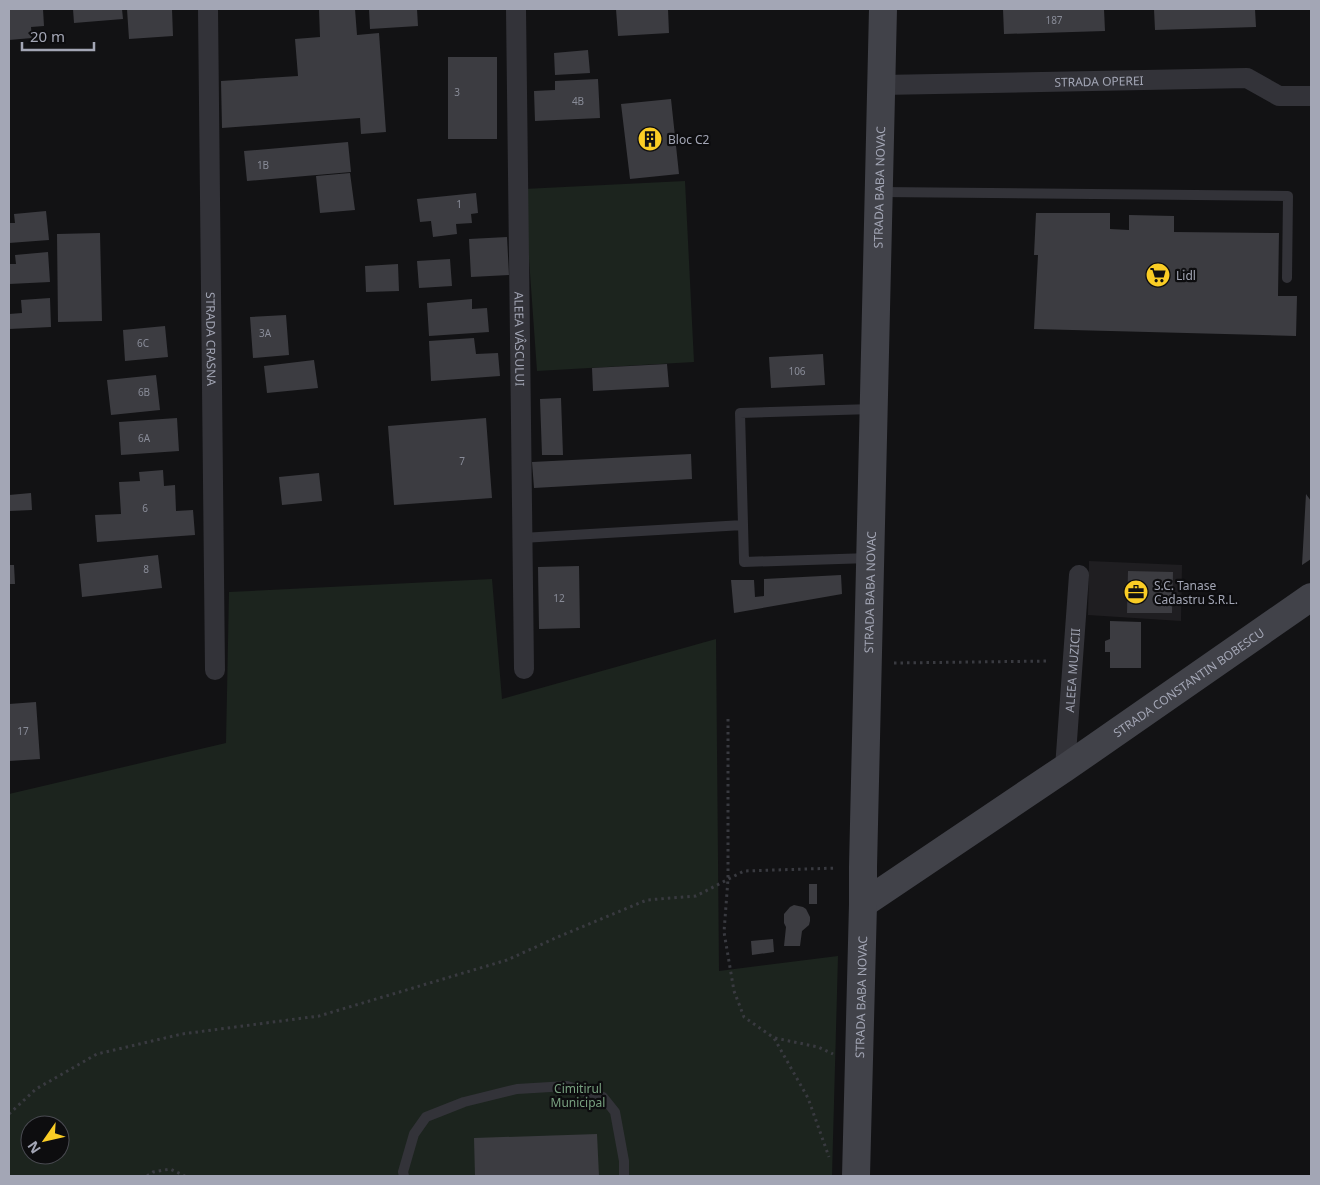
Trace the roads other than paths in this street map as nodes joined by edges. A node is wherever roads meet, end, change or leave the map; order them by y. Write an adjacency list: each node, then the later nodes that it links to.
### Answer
1 (208, 9): 15 (street, STRADA CRASNA)
2 (516, 9): 10 (street, ALEEA VÂSCULUI)
3 (883, 9): 4 (main road, STRADA BABA NOVAC)
4 (881, 85): 5 (street, STRADA OPEREI); 6 (main road, STRADA BABA NOVAC)
5 (1311, 96)
6 (879, 192): 7 (lane); 8 (main road, STRADA BABA NOVAC)
7 (1287, 278)
8 (874, 409): 9 (lane); 11 (main road, STRADA BABA NOVAC)
9 (743, 525): 10 (lane); 11 (lane)
10 (522, 538): 14 (street, ALEEA VÂSCULUI)
11 (870, 558): 17 (main road, STRADA BABA NOVAC)
12 (1079, 575): 16 (street, ALEEA MUZICII)
13 (1311, 597): 16 (main road, STRADA CONSTANTIN BOBESCU)
14 (524, 669)
15 (215, 670)
16 (1065, 768): 17 (main road, STRADA CONSTANTIN BOBESCU)
17 (863, 904): 20 (main road, STRADA BABA NOVAC)
18 (404, 1176): 19 (lane)
19 (624, 1176)
20 (856, 1176)

